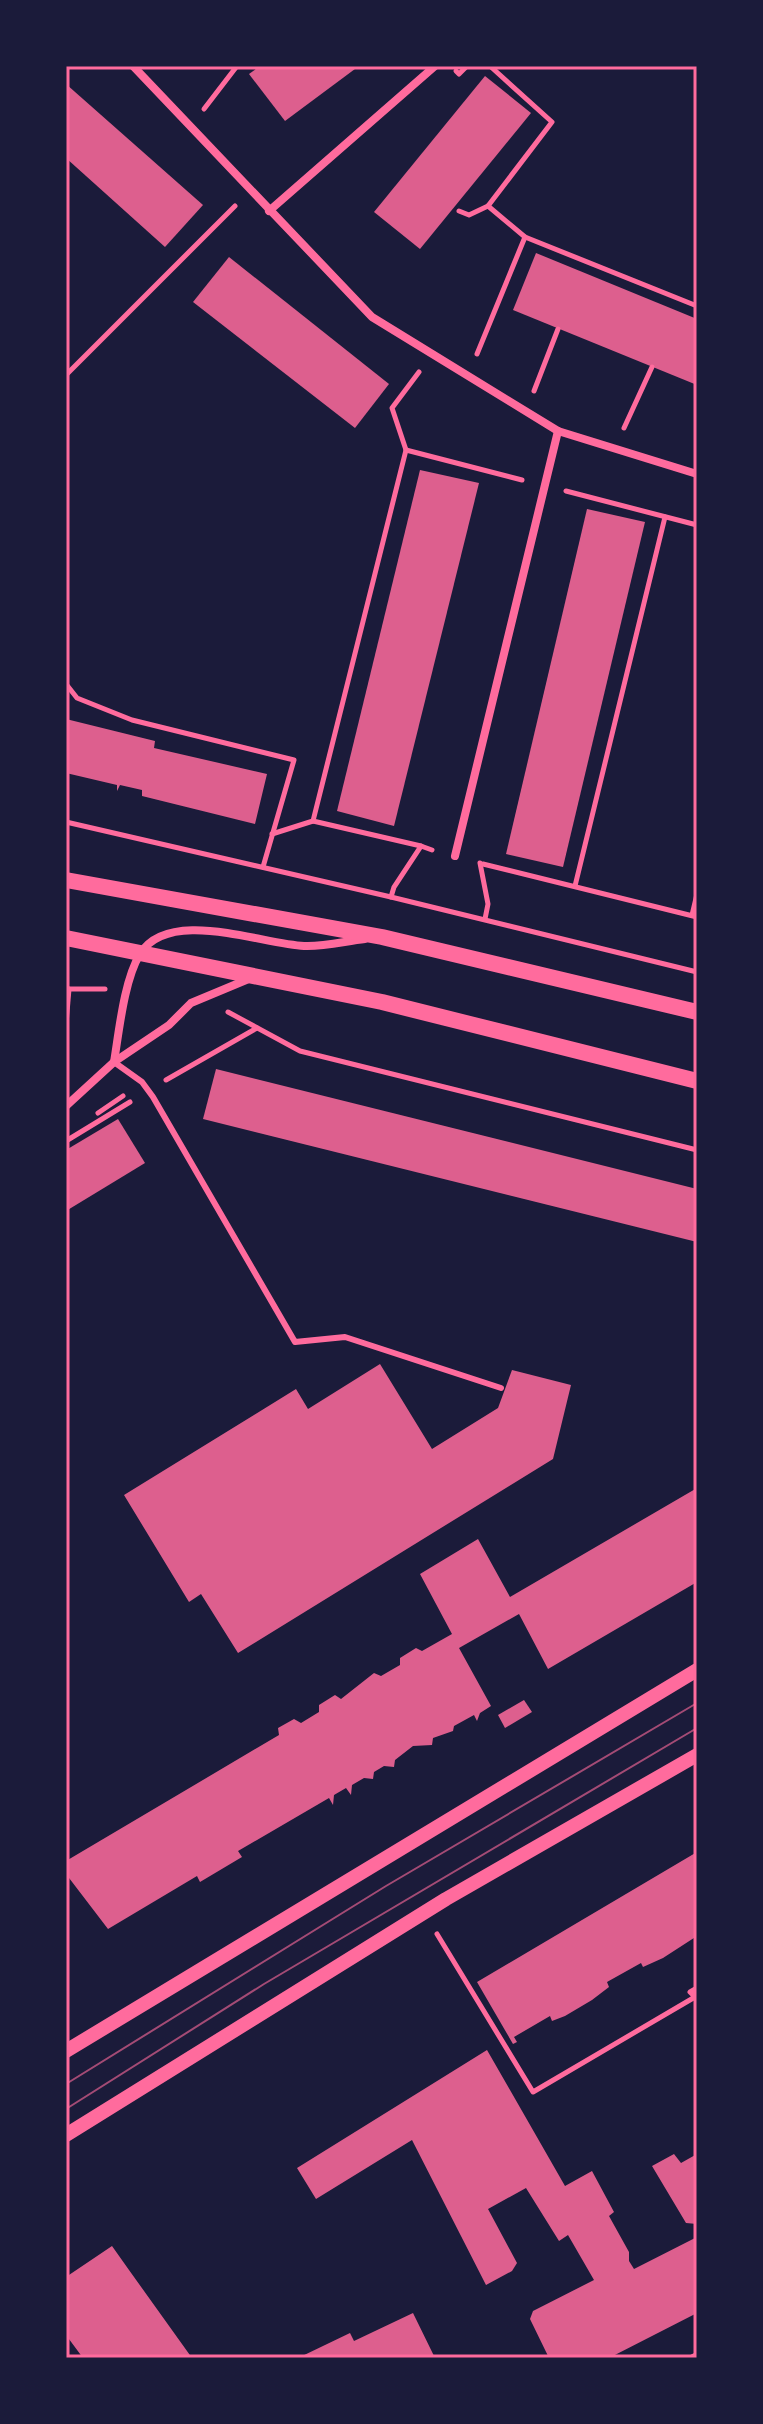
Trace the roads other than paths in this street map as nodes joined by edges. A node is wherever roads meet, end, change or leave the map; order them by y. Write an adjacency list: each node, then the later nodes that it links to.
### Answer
1 (133, 66): 3 (street)
2 (435, 66): 3 (street)
3 (269, 211): 4 (street)
4 (558, 431): 5 (street); 6 (street)
5 (697, 474)
6 (455, 856)
7 (66, 880): 8 (main road)
8 (382, 937): 10 (street); 12 (main road)
9 (66, 938): 10 (main road)
10 (140, 953): 11 (main road); 13 (street)
11 (259, 975): 13 (street); 14 (main road)
12 (697, 1012)
13 (114, 1062): 15 (street); 16 (lane)
14 (697, 1081)
15 (66, 1106)
16 (501, 1388)
17 (697, 1670): 19 (street)
18 (697, 1755): 20 (street)
19 (66, 2051)
20 (66, 2135)

